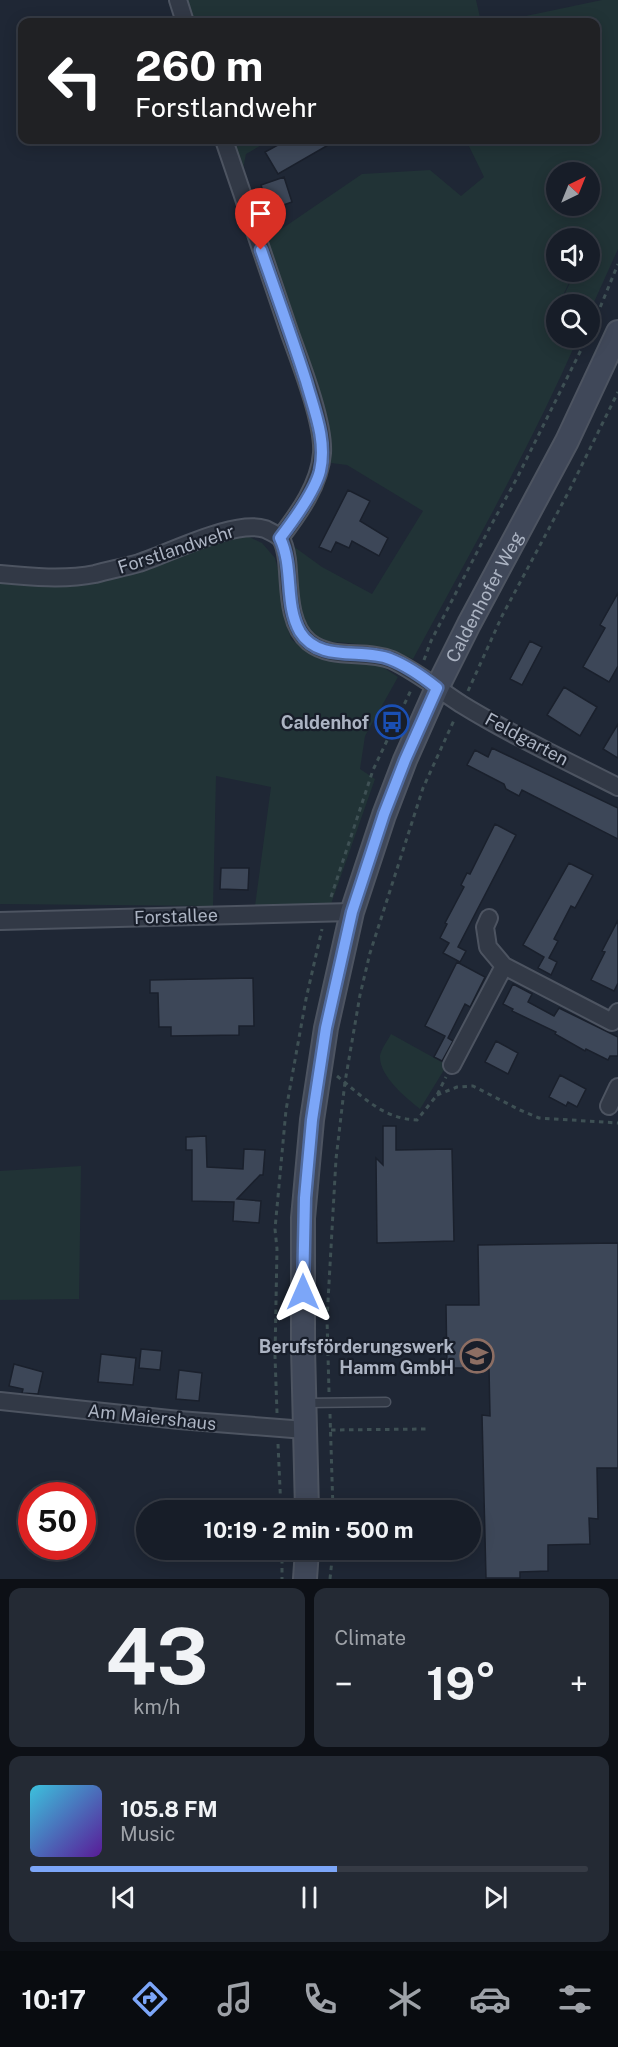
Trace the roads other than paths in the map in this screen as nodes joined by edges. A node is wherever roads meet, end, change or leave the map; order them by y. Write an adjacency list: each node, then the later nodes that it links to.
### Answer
1 (178, 0): 2 (street)
2 (185, 18)
3 (225, 144): 5 (street)
4 (618, 332): 7 (main road, Caldenhofer Weg)
5 (280, 538): 6 (street, Forstlandwehr); 7 (street)
6 (0, 574)
7 (437, 688): 8 (street, Feldgarten); 9 (main road, Caldenhofer Weg)
8 (618, 787)
9 (352, 912): 11 (street, Forstallee); 19 (main road, Caldenhofer Weg)
10 (489, 918): 12 (street)
11 (0, 921)
12 (504, 966): 13 (street); 14 (street)
13 (616, 1020)
14 (452, 1065)
15 (618, 1087): 16 (street)
16 (609, 1106)
17 (0, 1401): 20 (street, Am Maiershaus)
18 (386, 1402): 19 (lane)
19 (304, 1403): 20 (main road, Caldenhofer Weg)
20 (305, 1430): 21 (main road, Caldenhofer Weg)
21 (307, 1500)
22 (306, 1560): 23 (main road)
23 (305, 1579)

